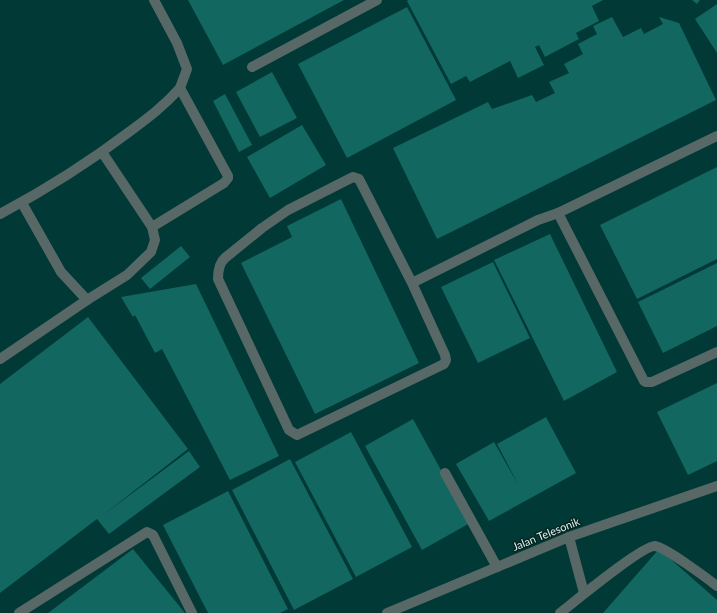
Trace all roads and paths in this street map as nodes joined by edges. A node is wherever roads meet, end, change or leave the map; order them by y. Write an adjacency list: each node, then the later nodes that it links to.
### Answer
1 (154, 0): 4 (street)
2 (377, 0): 3 (street)
3 (252, 67)
4 (180, 88): 6 (street); 10 (street)
5 (717, 136): 8 (street)
6 (102, 152): 7 (street); 10 (street)
7 (22, 203): 9 (street); 12 (street)
8 (558, 213): 11 (street); 13 (street)
9 (0, 214)
10 (152, 227): 12 (street)
11 (412, 283): 11 (street)
12 (87, 300): 14 (street)
13 (717, 352)
14 (0, 360)
15 (446, 473): 18 (street)
16 (717, 486): 17 (street, Jalan Telesonik)
17 (569, 537): 18 (street, Jalan Telesonik); 20 (street)
18 (497, 567): 23 (street, Jalan Telesonik)
19 (717, 586): 20 (street)
20 (584, 594): 24 (street)
21 (19, 613): 22 (street)
22 (192, 613)
23 (387, 613)
24 (560, 613)

